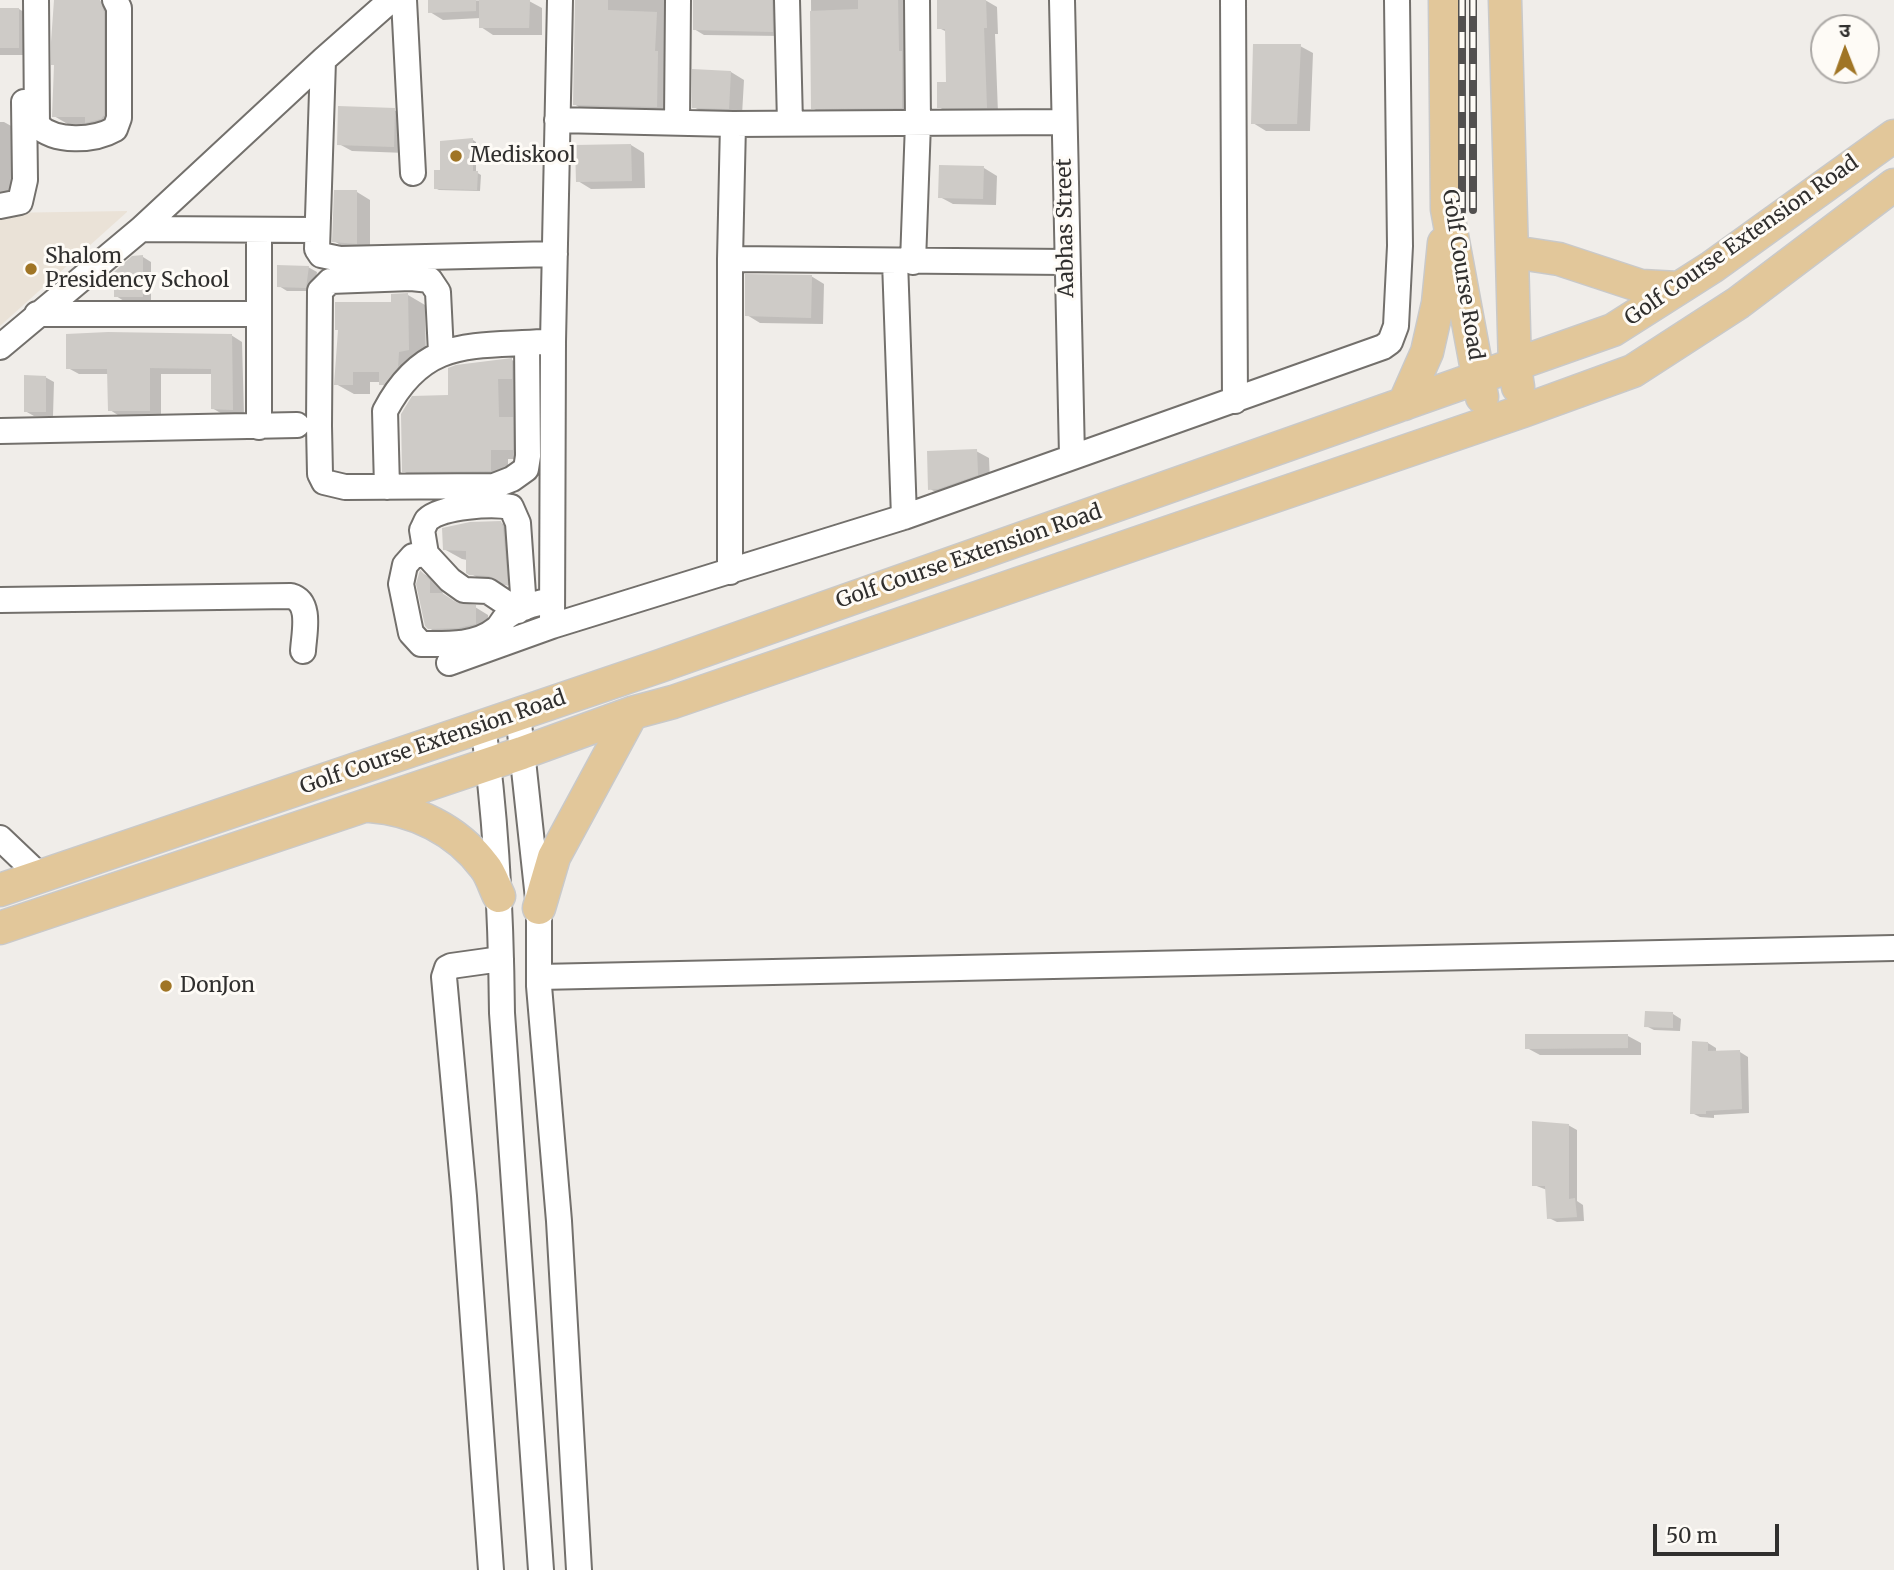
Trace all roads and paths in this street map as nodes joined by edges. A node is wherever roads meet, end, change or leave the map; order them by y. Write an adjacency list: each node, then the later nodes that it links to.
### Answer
1 (23, 0): 25 (street)
2 (36, 0): 3 (street)
3 (115, 0)
4 (391, 0): 15 (street)
5 (404, 0): 23 (street)
6 (560, 0): 16 (street)
7 (678, 0): 17 (street)
8 (787, 0): 19 (street)
9 (918, 0): 20 (street)
10 (1062, 0): 18 (street, Aabhas Street)
11 (1233, 0): 44 (street)
12 (1397, 0): 44 (street)
13 (1445, 0): 26 (main road, Golf Course Road)
14 (1505, 0): 30 (main road, Golf Course Road)
15 (323, 60): 27 (street); 29 (street)
16 (557, 120): 17 (street); 31 (street)
17 (677, 122): 21 (street)
18 (1064, 122): 20 (street); 34 (street, Aabhas Street)
19 (790, 123): 20 (street); 21 (street)
20 (918, 123): 33 (street)
21 (733, 124): 32 (street)
22 (1894, 136): 35 (main road, Golf Course Extension Road)
23 (413, 173)
24 (1894, 185): 46 (main road, Golf Course Extension Road)
25 (0, 206)
26 (1447, 209): 43 (main road, Golf Course Road); 45 (main road)
27 (141, 229): 28 (street); 36 (street)
28 (259, 230): 29 (street); 37 (street)
29 (317, 230): 31 (street)
30 (1513, 252): 35 (main road); 42 (main road, Golf Course Road)
31 (555, 254): 38 (street)
32 (730, 259): 33 (street); 55 (street)
33 (904, 261): 34 (street); 53 (street)
34 (1066, 262): 51 (street, Aabhas Street)
35 (1678, 288): 42 (main road, Golf Course Extension Road)
36 (37, 314): 37 (street); 40 (street)
37 (259, 314): 49 (street)
38 (553, 342): 39 (street); 57 (street)
39 (527, 344): 41 (street); 52 (street)
40 (0, 347)
41 (441, 353): 52 (street); 52 (street)
42 (1515, 367): 43 (main road, Golf Course Extension Road); 46 (main road, Golf Course Road)
43 (1479, 377): 45 (main road, Golf Course Extension Road); 47 (main road, Golf Course Road)
44 (1235, 401): 51 (street)
45 (1404, 404): 63 (main road, Golf Course Extension Road)
46 (1522, 411): 47 (main road, Golf Course Extension Road)
47 (1486, 422): 62 (main road, Golf Course Extension Road)
48 (297, 425): 49 (street)
49 (259, 427): 50 (street)
50 (0, 431)
51 (1072, 456): 53 (street)
52 (387, 487)
53 (904, 517): 55 (street)
54 (426, 554): 58 (street); 58 (street); 58 (street)
55 (730, 572): 59 (street)
56 (0, 600): 60 (street)
57 (552, 600): 58 (street); 59 (street)
58 (521, 610)
59 (552, 626): 61 (street)
60 (303, 651)
61 (449, 663)
62 (632, 713): 65 (main road, Golf Course Extension Road); 72 (main road)
63 (518, 714): 64 (main road, Golf Course Extension Road); 65 (street)
64 (483, 726): 66 (street); 69 (main road, Golf Course Extension Road)
65 (522, 753): 66 (main road, Golf Course Extension Road); 72 (street)
66 (488, 764): 67 (main road, Golf Course Extension Road); 71 (street)
67 (361, 806): 71 (main road); 73 (main road, Golf Course Extension Road)
68 (0, 838): 69 (street)
69 (40, 876): 70 (main road, Golf Course Extension Road)
70 (0, 890)
71 (499, 895): 75 (street)
72 (539, 908): 76 (street)
73 (0, 928)
74 (1894, 948): 76 (street)
75 (501, 959): 78 (street); 79 (street)
76 (539, 977): 77 (street)
77 (550, 1129): 78 (street); 81 (street)
78 (511, 1132): 80 (street)
79 (491, 1570)
80 (541, 1570)
81 (579, 1570)

